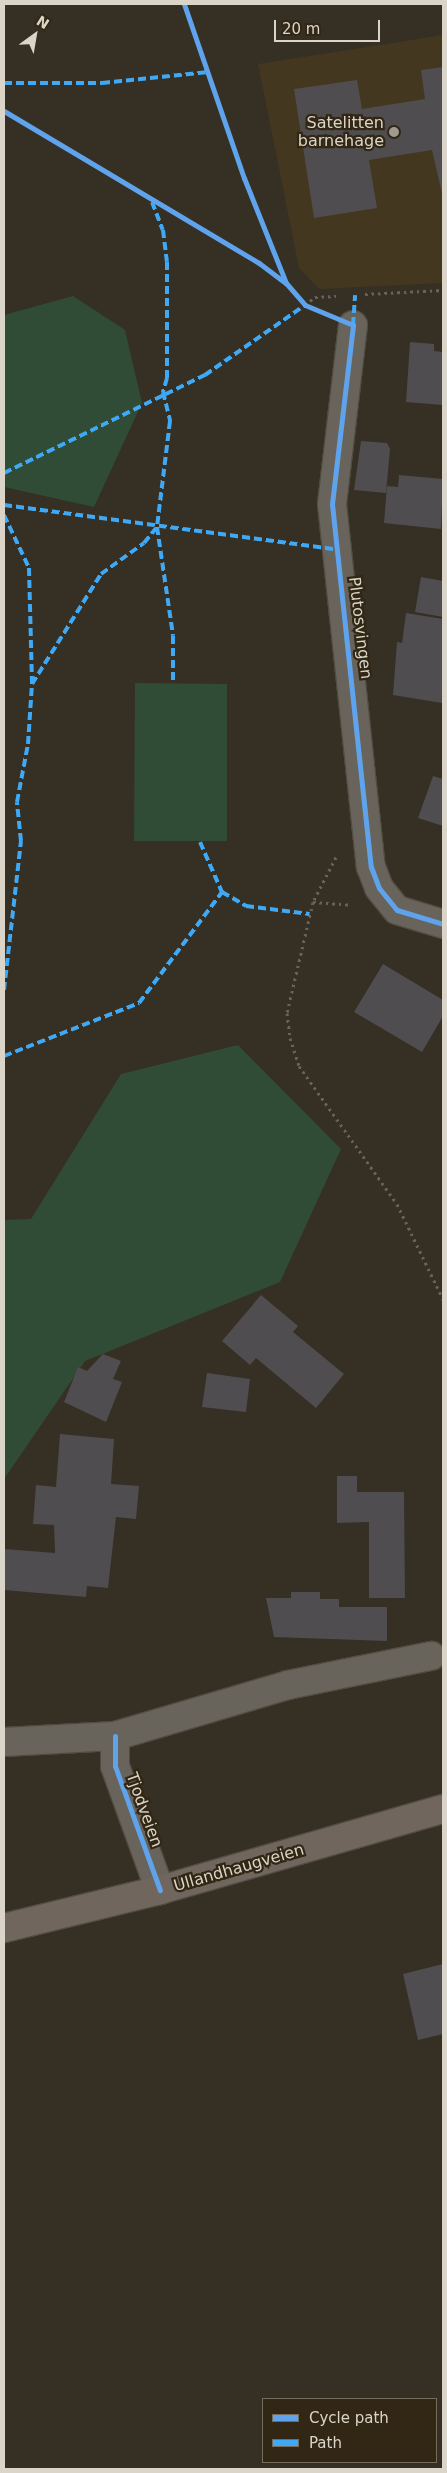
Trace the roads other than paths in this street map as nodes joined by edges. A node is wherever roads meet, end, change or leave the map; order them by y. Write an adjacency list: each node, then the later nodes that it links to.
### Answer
1 (353, 325): 2 (street, Plutosvingen)
2 (443, 924)
3 (431, 1656): 4 (street)
4 (115, 1736): 5 (street); 7 (street, Tjodveien)
5 (4, 1742)
6 (443, 1809): 7 (main road, Ullandhaugveien)
7 (160, 1890): 8 (main road, Ullandhaugveien)
8 (4, 1928)

